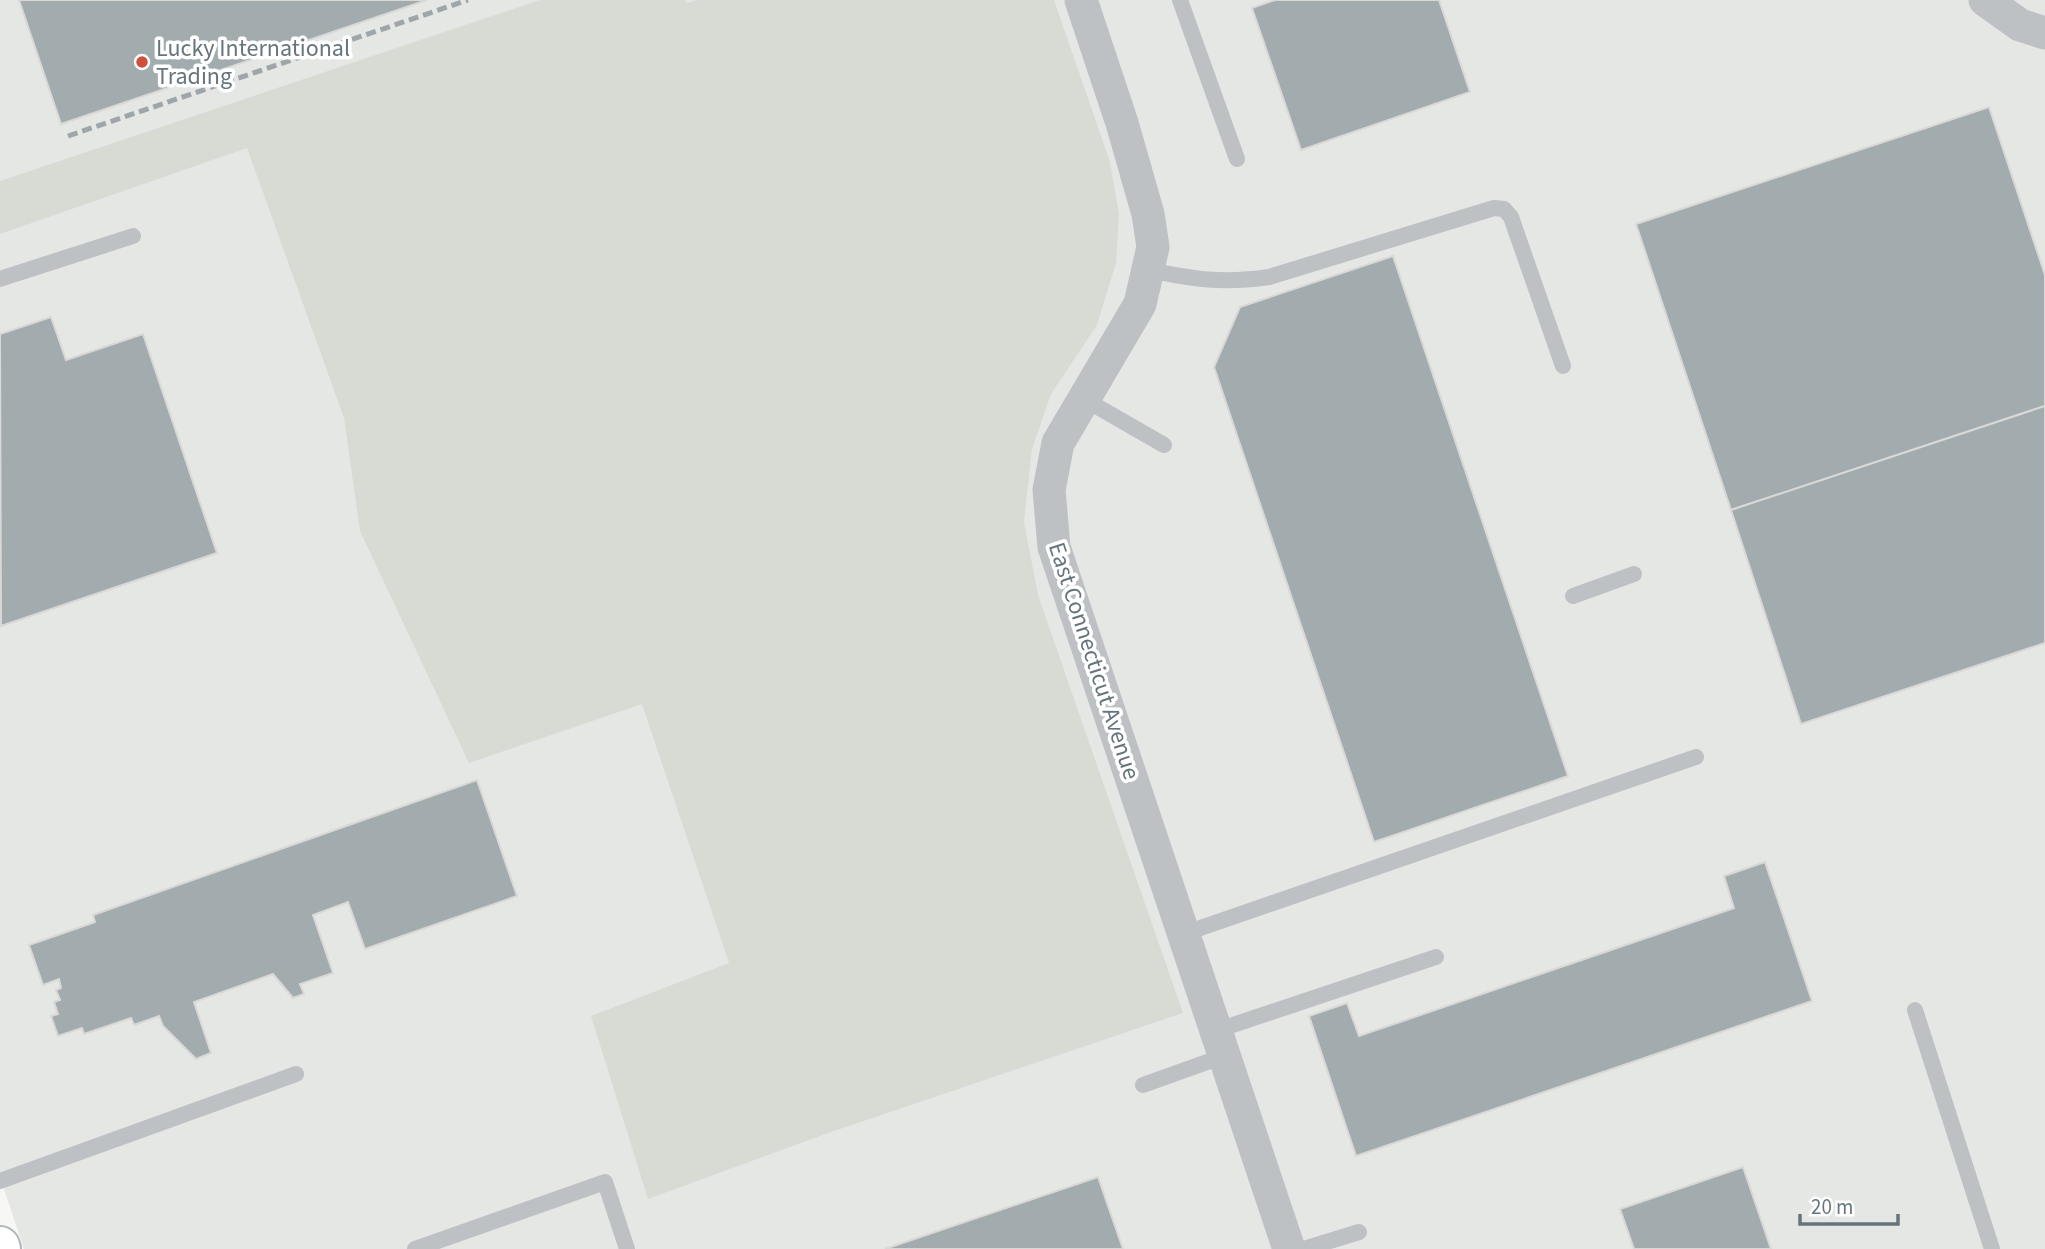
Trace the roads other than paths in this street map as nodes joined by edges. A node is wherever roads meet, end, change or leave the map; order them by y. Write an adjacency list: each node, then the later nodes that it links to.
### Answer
1 (1081, 0): 7 (street, East Connecticut Avenue)
2 (1180, 0): 5 (lane)
3 (1985, 0): 4 (street)
4 (2045, 33)
5 (1237, 159)
6 (134, 236): 8 (lane)
7 (1148, 270): 9 (lane); 10 (street, East Connecticut Avenue)
8 (0, 279)
9 (1563, 366)
10 (1084, 399): 11 (lane); 15 (street, East Connecticut Avenue)
11 (1164, 445)
12 (1634, 574): 13 (lane)
13 (1573, 596)
14 (1696, 757): 15 (lane)
15 (1183, 934): 18 (street, East Connecticut Avenue)
16 (1436, 957): 18 (lane)
17 (1914, 1010): 27 (lane)
18 (1220, 1044): 20 (lane); 25 (street, East Connecticut Avenue)
19 (296, 1074): 21 (lane)
20 (1143, 1085)
21 (0, 1181)
22 (1359, 1232): 26 (lane)
23 (415, 1249): 24 (lane)
24 (628, 1249)
25 (1289, 1249)
26 (1304, 1249)
27 (1992, 1249)

